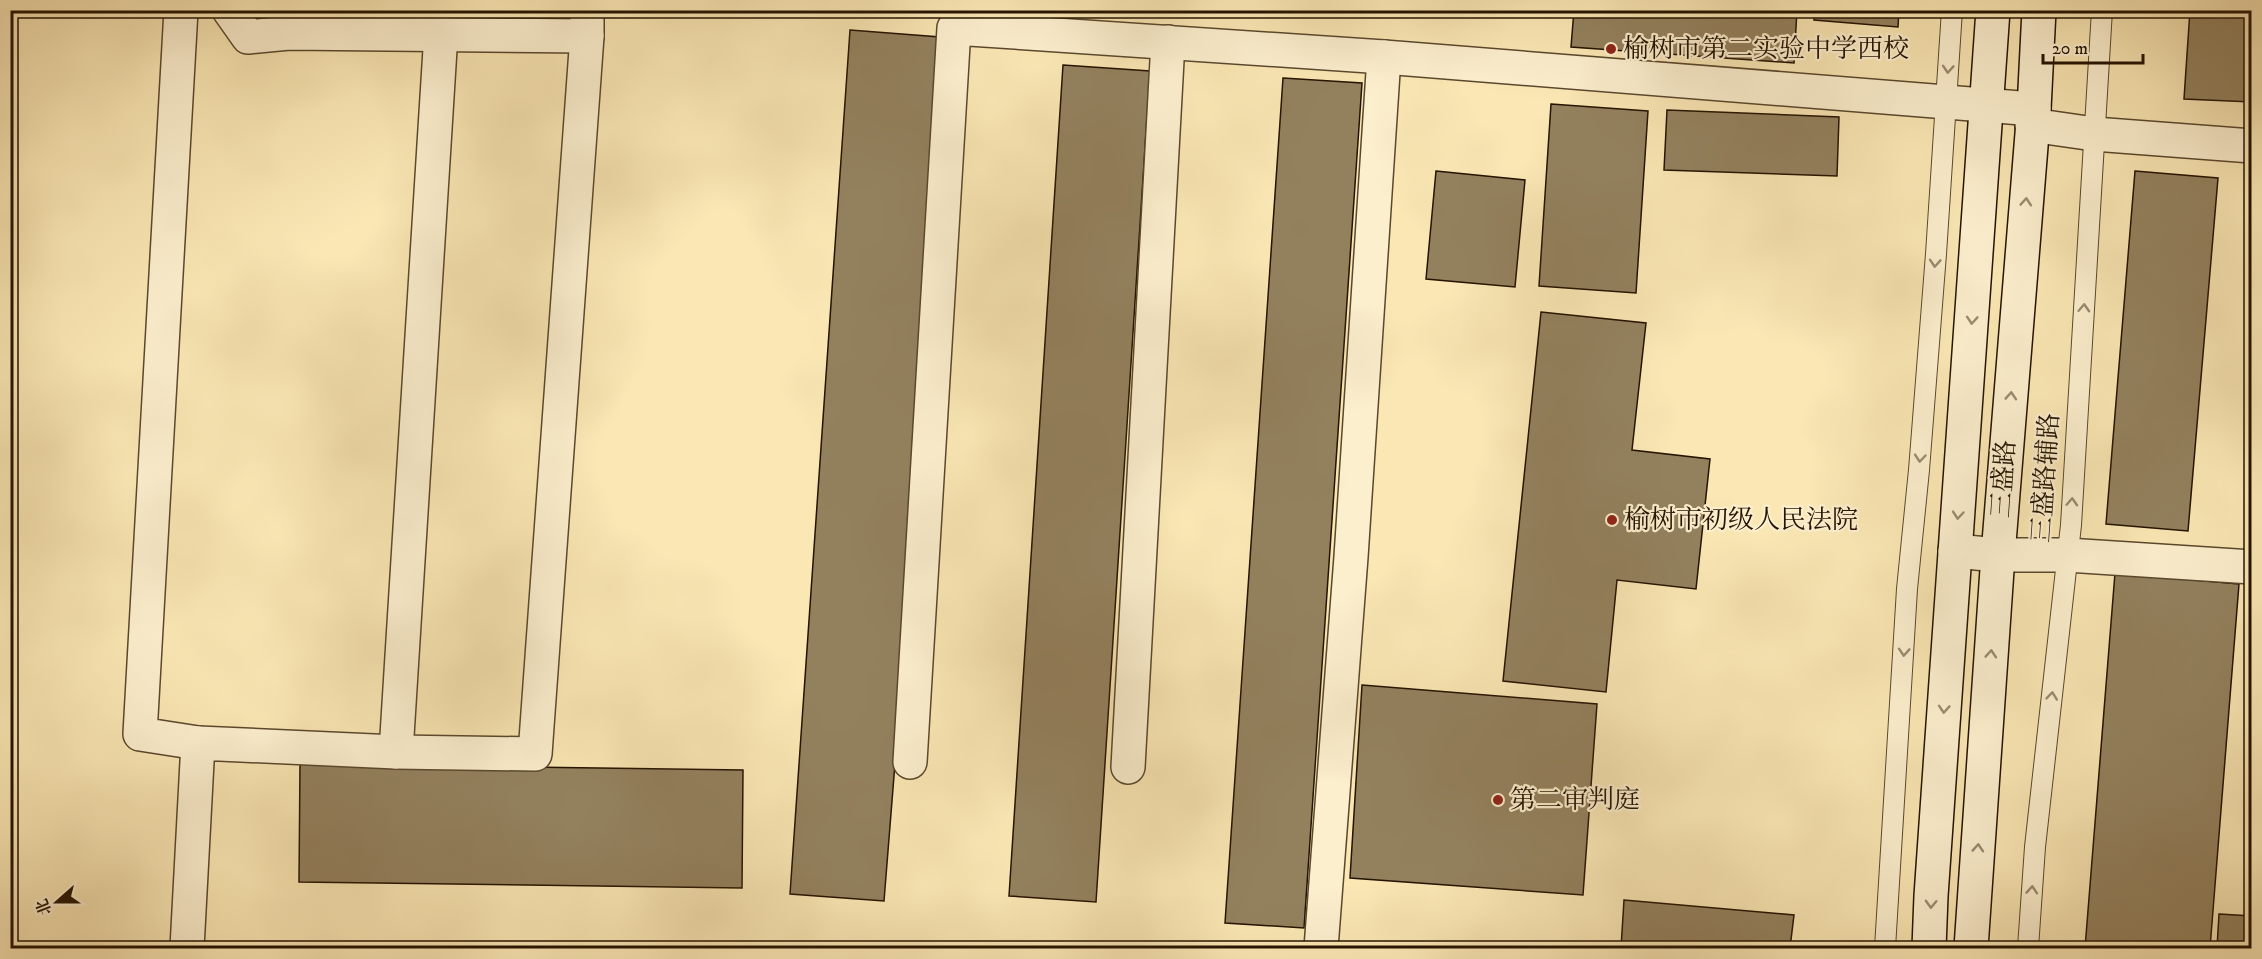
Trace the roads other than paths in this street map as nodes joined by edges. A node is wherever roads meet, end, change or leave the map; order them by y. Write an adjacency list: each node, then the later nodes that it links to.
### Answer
1 (181, 10): 21 (street)
2 (229, 10): 7 (street)
3 (1952, 10): 12 (lane, one-way to 12)
4 (1993, 10): 13 (street, 三盛路)
5 (2039, 10): 14 (street, 三盛路)
6 (2103, 10): 15 (lane, 三盛路辅路)
7 (311, 22): 9 (street)
8 (587, 23): 9 (street); 22 (street)
9 (441, 33): 22 (street)
10 (1168, 42): 11 (street); 23 (street); 24 (street)
11 (1384, 57): 12 (street); 26 (street)
12 (1946, 102): 13 (street); 27 (lane, one-way to 27)
13 (1986, 105): 14 (street); 17 (street, 三盛路, one-way to 17)
14 (2033, 117): 15 (street); 18 (street, 三盛路, one-way to 14)
15 (2094, 134): 16 (street); 19 (lane, 三盛路辅路, one-way to 15)
16 (2252, 146)
17 (1955, 551): 18 (street); 28 (street, 三盛路, one-way to 28)
18 (1998, 555): 19 (street); 29 (street, 三盛路, one-way to 18)
19 (2067, 555): 20 (street); 30 (lane, 三盛路辅路, one-way to 19)
20 (2252, 567)
21 (198, 743): 22 (street); 25 (street)
22 (396, 752)
23 (910, 762)
24 (1128, 767)
25 (187, 948)
26 (1321, 948)
27 (1886, 948)
28 (1929, 948)
29 (1971, 948)
30 (2028, 948)

